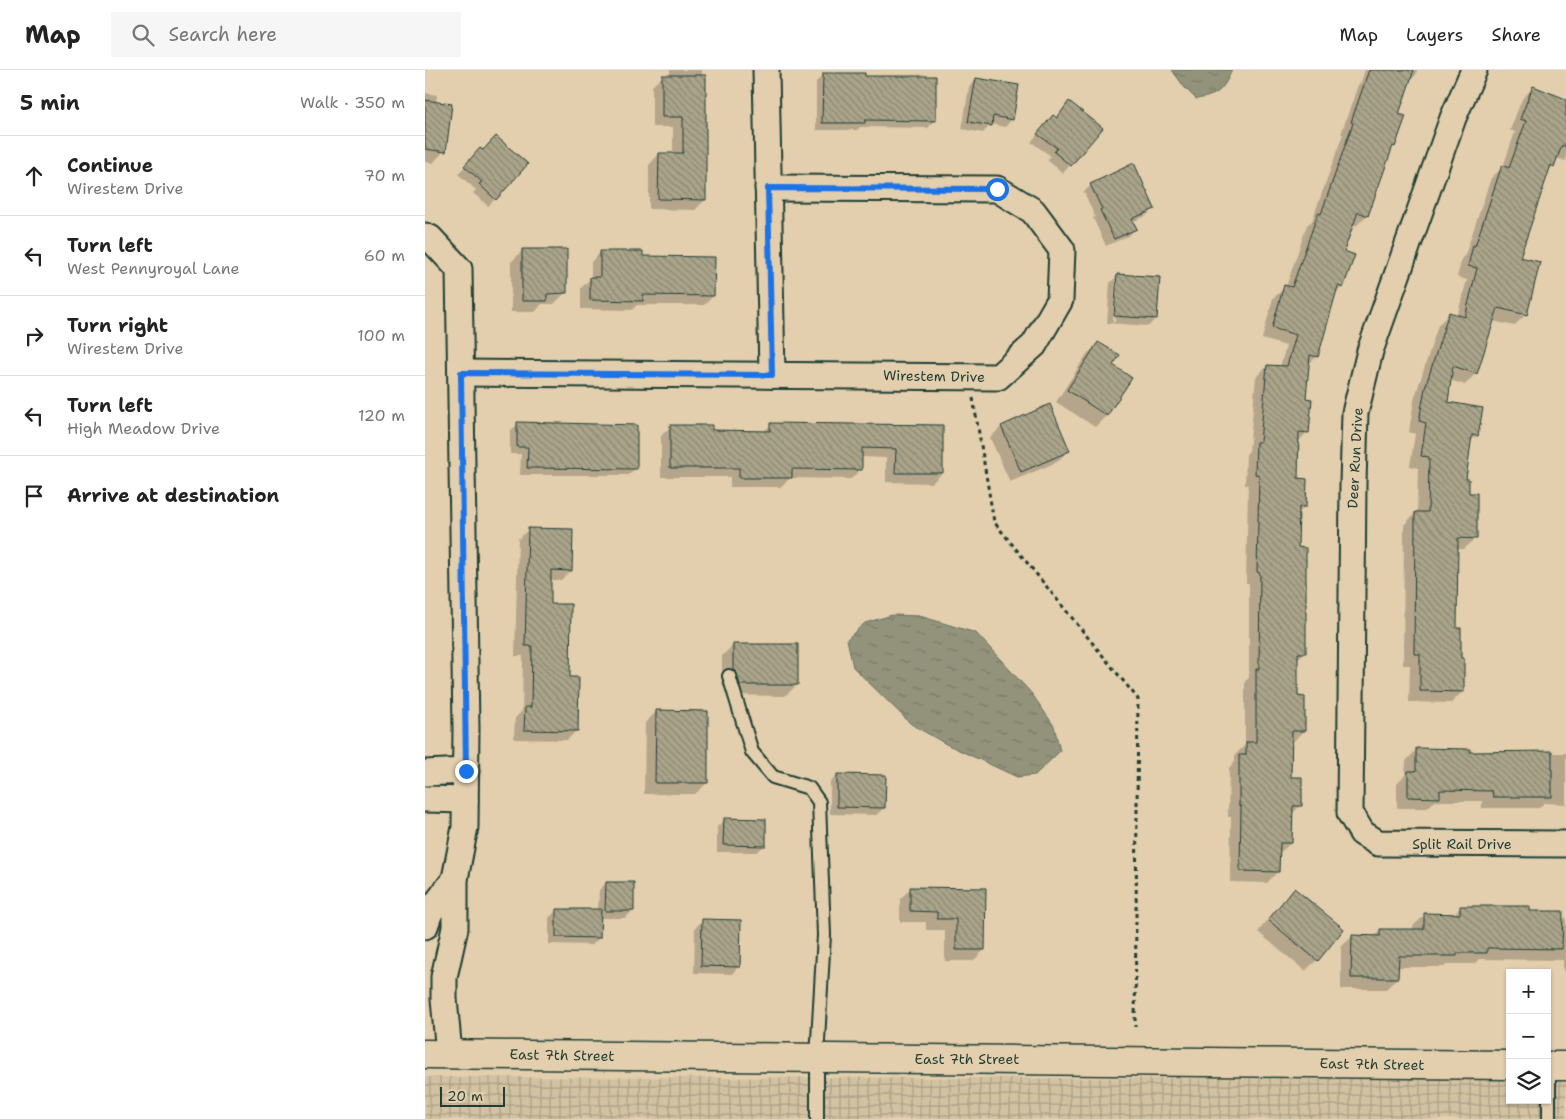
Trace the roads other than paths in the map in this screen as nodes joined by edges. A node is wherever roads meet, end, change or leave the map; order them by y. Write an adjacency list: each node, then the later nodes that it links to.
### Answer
1 (766, 70): 3 (street)
2 (1474, 70): 12 (street, Deer Run Drive)
3 (768, 188): 6 (street); 6 (street, Wirestem Drive)
4 (425, 236): 5 (street)
5 (461, 373): 6 (street, Wirestem Drive); 8 (street)
6 (772, 375)
7 (729, 676): 17 (lane)
8 (466, 771): 9 (street); 11 (street)
9 (425, 773)
10 (425, 799): 11 (street)
11 (465, 800): 14 (street)
12 (1362, 832): 13 (street, Split Rail Drive)
13 (1566, 844)
14 (455, 879): 15 (street); 16 (street)
15 (425, 926)
16 (437, 1054): 17 (street, East 7th Street)
17 (817, 1058): 18 (street, East 7th Street); 20 (lane)
18 (1506, 1065)
19 (1554, 1066): 21 (lane)
20 (817, 1119)
21 (1549, 1119)

